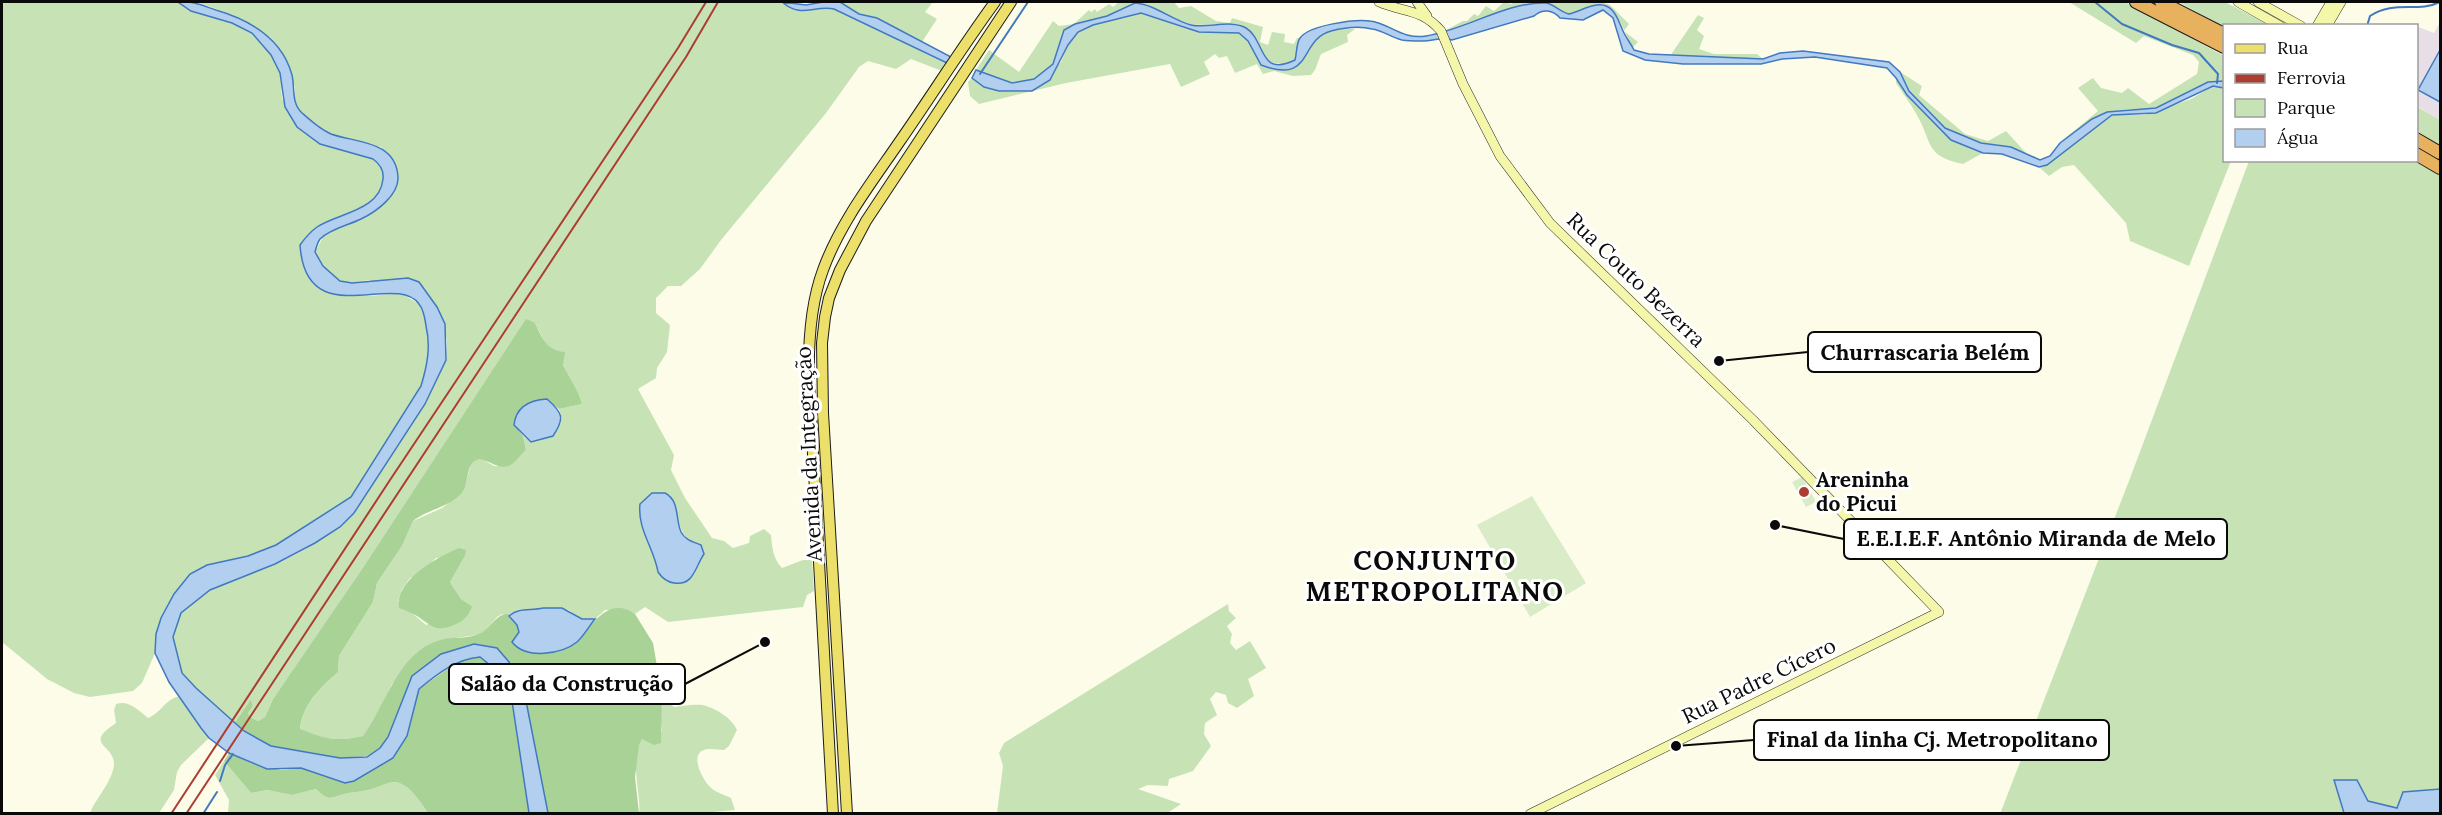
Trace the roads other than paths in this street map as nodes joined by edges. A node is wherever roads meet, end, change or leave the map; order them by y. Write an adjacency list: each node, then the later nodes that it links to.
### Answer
1 (995, 2): 25 (main road, Avenida da Integração)
2 (1011, 2): 24 (main road, Avenida da Integração)
3 (1379, 2): 12 (street)
4 (1409, 2): 12 (street)
5 (1417, 2): 13 (street, Rua Couto Bezerra)
6 (2136, 2): 19 (highway)
7 (2161, 2): 18 (highway)
8 (2238, 2): 14 (street)
9 (2258, 2): 15 (street)
10 (2331, 2): 16 (street)
11 (2341, 2): 17 (street)
12 (1403, 10): 13 (street)
13 (1427, 16): 28 (street, Rua Couto Bezerra)
14 (2276, 24)
15 (2297, 24)
16 (2318, 24)
17 (2328, 24)
18 (2223, 33)
19 (2223, 46)
20 (2418, 140): 21 (highway)
21 (2440, 153)
22 (2418, 155): 23 (highway)
23 (2440, 168)
24 (833, 554): 25 (main road); 26 (main road, Avenida da Integração)
25 (819, 555): 27 (main road, Avenida da Integração)
26 (833, 575): 27 (main road); 30 (main road, Avenida da Integração)
27 (820, 576): 29 (main road, Avenida da Integração)
28 (1939, 612): 31 (street, Rua Padre Cícero)
29 (833, 813)
30 (848, 813)
31 (1530, 813)

